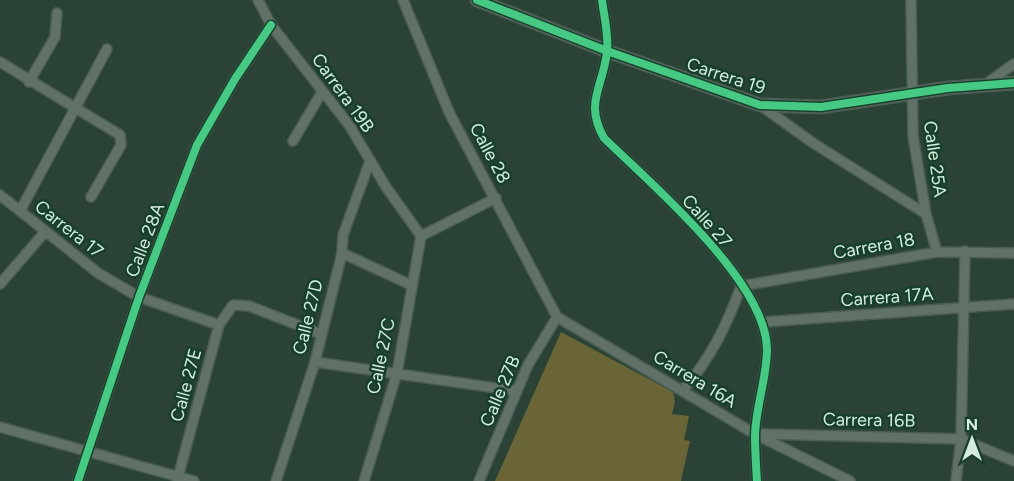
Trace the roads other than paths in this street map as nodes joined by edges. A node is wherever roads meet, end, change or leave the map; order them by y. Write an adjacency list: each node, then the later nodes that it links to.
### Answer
1 (258, 0): 7 (street, Carrera 19B)
2 (403, 0): 23 (street, Calle 28)
3 (477, 0): 9 (street, Carrera 19)
4 (602, 0): 9 (street, Calle 27)
5 (911, 0): 16 (street, Calle 25A)
6 (57, 13): 12 (street)
7 (271, 25): 15 (street, Carrera 19B); 35 (street, Calle 28A)
8 (107, 49): 18 (street)
9 (607, 51): 17 (street, Carrera 19); 34 (street, Calle 27)
10 (0, 62): 12 (street)
11 (1014, 64): 13 (street)
12 (29, 82): 18 (street)
13 (986, 84): 14 (street, Carrera 19); 16 (street, Carrera 19)
14 (1014, 84)
15 (322, 92): 19 (street); 20 (street, Carrera 19B)
16 (912, 93): 17 (street, Carrera 19); 25 (street, Calle 25A)
17 (760, 105): 25 (street, Carrera 18)
18 (75, 109): 22 (street); 24 (street)
19 (292, 141)
20 (370, 161): 27 (street, Carrera 19B); 30 (street, Calle 27D)
21 (0, 195): 24 (street, Carrera 17)
22 (91, 197)
23 (496, 198): 27 (street); 38 (street, Calle 28)
24 (20, 211): 26 (street, Carrera 17)
25 (926, 214): 29 (street, Calle 25A)
26 (45, 231): 32 (street); 35 (street, Carrera 17)
27 (421, 236): 33 (street, Calle 27C)
28 (965, 251): 29 (street, Carrera 18); 31 (street, Carrera 18); 37 (street)
29 (937, 252): 34 (street, Carrera 18)
30 (342, 253): 33 (street); 41 (street, Calle 27D)
31 (1014, 253)
32 (0, 284)
33 (411, 285): 43 (street, Calle 27C)
34 (741, 286): 39 (street, Calle 27); 44 (street)
35 (139, 297): 40 (street, Carrera 17); 49 (street, Calle 28A)
36 (1014, 304): 37 (street, Carrera 17A)
37 (963, 309): 39 (street, Carrera 17A); 48 (street)
38 (556, 317): 44 (street, Carrera 16A); 45 (street, Calle 27B)
39 (763, 322): 47 (street, Calle 27)
40 (219, 325): 41 (street, Calle 27E); 52 (street, Calle 27E)
41 (321, 334): 42 (street, Calle 27D)
42 (315, 362): 43 (street); 55 (street, Calle 27D)
43 (397, 373): 45 (street); 56 (street, Calle 27C)
44 (684, 390): 47 (street, Carrera 16A)
45 (517, 391): 57 (street, Calle 27B)
46 (0, 427): 49 (street)
47 (755, 434): 48 (street, Carrera 16B); 51 (street, Carrera 16A); 58 (street, Calle 27)
48 (961, 439): 50 (street, Carrera 16B); 60 (street)
49 (88, 450): 52 (street); 53 (street, Calle 28A)
50 (1014, 461)
51 (828, 476): 59 (street, Carrera 16A)
52 (178, 479): 54 (street)
53 (78, 481)
54 (194, 481)
55 (276, 481)
56 (364, 481)
57 (479, 481)
58 (757, 481)
59 (850, 481)
60 (956, 481)

